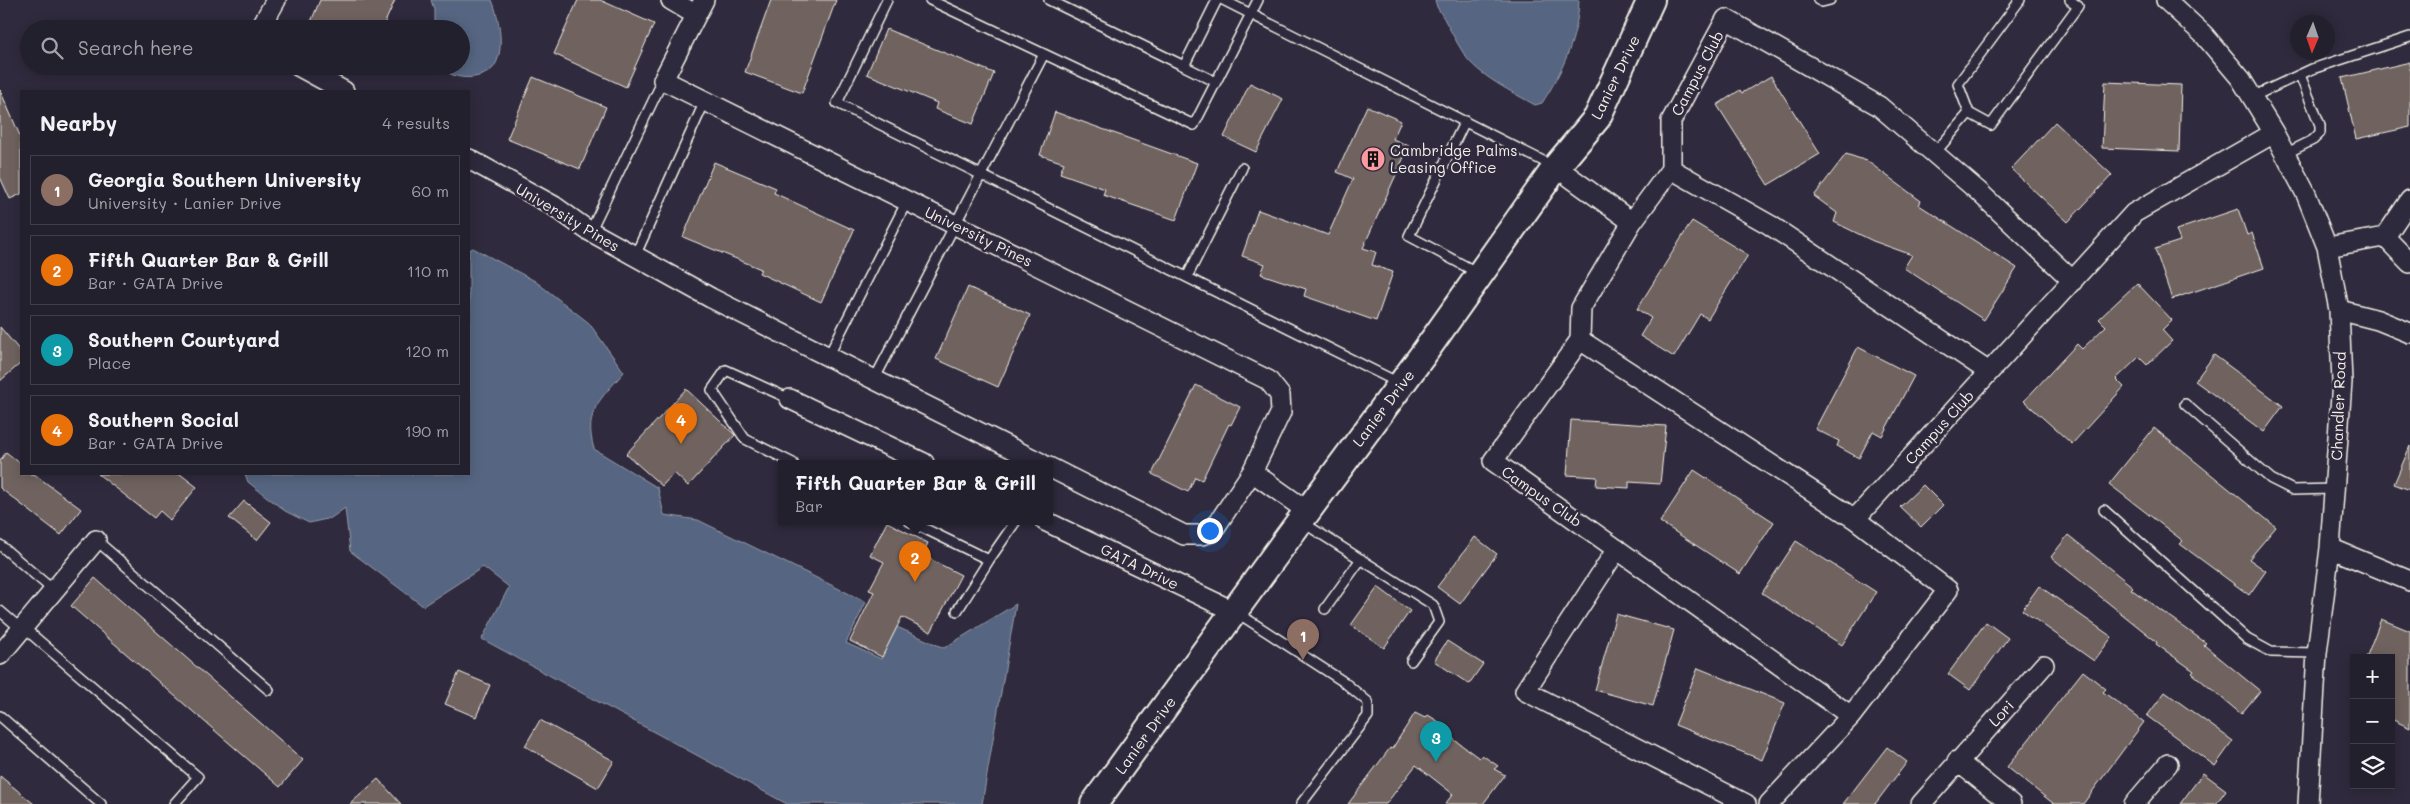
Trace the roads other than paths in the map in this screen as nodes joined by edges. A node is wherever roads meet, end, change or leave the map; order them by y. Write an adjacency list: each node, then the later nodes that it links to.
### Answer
1 (276, 0): 17 (street)
2 (671, 0): 15 (street)
3 (888, 0): 37 (lane)
4 (930, 0): 19 (lane)
5 (1049, 0): 20 (lane)
6 (1217, 0): 20 (lane)
7 (1223, 0): 16 (lane)
8 (1258, 0): 16 (lane)
9 (1651, 0): 34 (street, Lanier Drive)
10 (1818, 0): 11 (lane)
11 (1830, 0)
12 (2020, 0): 28 (lane)
13 (2070, 0): 28 (lane)
14 (2166, 0): 26 (street, Chandler Road)
15 (700, 7): 23 (street)
16 (1251, 14): 24 (lane); 29 (lane)
17 (265, 20)
18 (2410, 37): 22 (lane)
19 (1044, 54): 24 (lane); 37 (lane)
20 (1184, 66): 24 (lane)
21 (315, 75): 25 (street)
22 (2300, 75): 26 (lane); 32 (lane)
23 (663, 80): 27 (street, University Pines); 42 (lane)
24 (1216, 82)
25 (342, 90)
26 (2252, 97): 30 (street, Chandler Road)
27 (705, 101): 39 (street, University Pines); 45 (lane)
28 (1969, 113): 31 (lane)
29 (1464, 121): 34 (lane); 47 (lane)
30 (2274, 133): 32 (street, Chandler Road); 49 (street, Campus Club)
31 (1934, 154): 36 (street, Campus Club); 49 (street, Campus Club)
32 (2285, 154): 44 (street, Chandler Road)
33 (470, 161): 42 (street, University Pines)
34 (1556, 167): 40 (street); 47 (street, Lanier Drive)
35 (1242, 168): 48 (lane)
36 (1671, 169): 40 (street); 54 (street)
37 (981, 174): 41 (lane); 48 (lane)
38 (2410, 200): 43 (street)
39 (907, 201): 41 (street, University Pines); 53 (lane)
40 (1632, 222): 52 (street)
41 (954, 224): 55 (lane); 63 (street, University Pines)
42 (590, 232): 45 (street, University Pines)
43 (2385, 237): 44 (street); 46 (street)
44 (2327, 247): 50 (street, Chandler Road)
45 (635, 256): 53 (street, University Pines)
46 (2410, 262)
47 (1479, 274): 56 (street, Lanier Drive)
48 (1187, 277): 56 (lane)
49 (2073, 281): 54 (street, Campus Club)
50 (2339, 310): 51 (street); 64 (street, Chandler Road)
51 (2410, 333)
52 (1580, 340): 67 (street); 74 (street, Campus Club)
53 (828, 357): 55 (street, University Pines)
54 (1989, 372): 67 (street, Campus Club)
55 (874, 380): 61 (street, University Pines)
56 (1402, 384): 66 (street, Lanier Drive)
57 (790, 399): 59 (lane); 60 (street)
58 (2184, 404): 64 (lane)
59 (787, 460)
60 (918, 460)
61 (1035, 460)
62 (1053, 469): 63 (street, University Pines)
63 (1252, 472): 66 (street)
64 (2334, 489): 73 (street, Chandler Road)
65 (2104, 510): 84 (lane)
66 (1303, 516): 75 (lane); 82 (street, Lanier Drive)
67 (1855, 519): 90 (street)
68 (917, 525): 76 (lane)
69 (1013, 525): 76 (lane)
70 (1053, 525): 82 (street, GATA Drive)
71 (96, 540): 78 (street); 88 (lane)
72 (0, 545): 78 (lane)
73 (2330, 548): 77 (street); 84 (street, Chandler Road)
74 (1617, 549): 90 (street, Campus Club); 97 (street)
75 (1361, 559): 79 (lane); 86 (lane)
76 (989, 560): 80 (lane)
77 (2410, 581)
78 (53, 590): 83 (street)
79 (1325, 609)
80 (957, 611)
81 (0, 612): 83 (lane)
82 (1235, 612): 95 (street, Lanier Drive); 96 (lane)
83 (22, 628): 85 (street); 94 (lane)
84 (2317, 653): 102 (street, Chandler Road)
85 (0, 655)
86 (1410, 661)
87 (2044, 665): 91 (street, Lori)
88 (269, 690)
89 (0, 716): 93 (lane)
90 (1851, 716): 98 (street)
91 (1957, 761): 99 (street, Lori); 100 (street)
92 (2168, 764): 101 (street)
93 (101, 804)
94 (174, 804)
95 (1094, 804)
96 (1301, 804)
97 (1746, 804)
98 (1770, 804)
99 (1921, 804)
100 (2011, 804)
101 (2134, 804)
102 (2308, 804)

